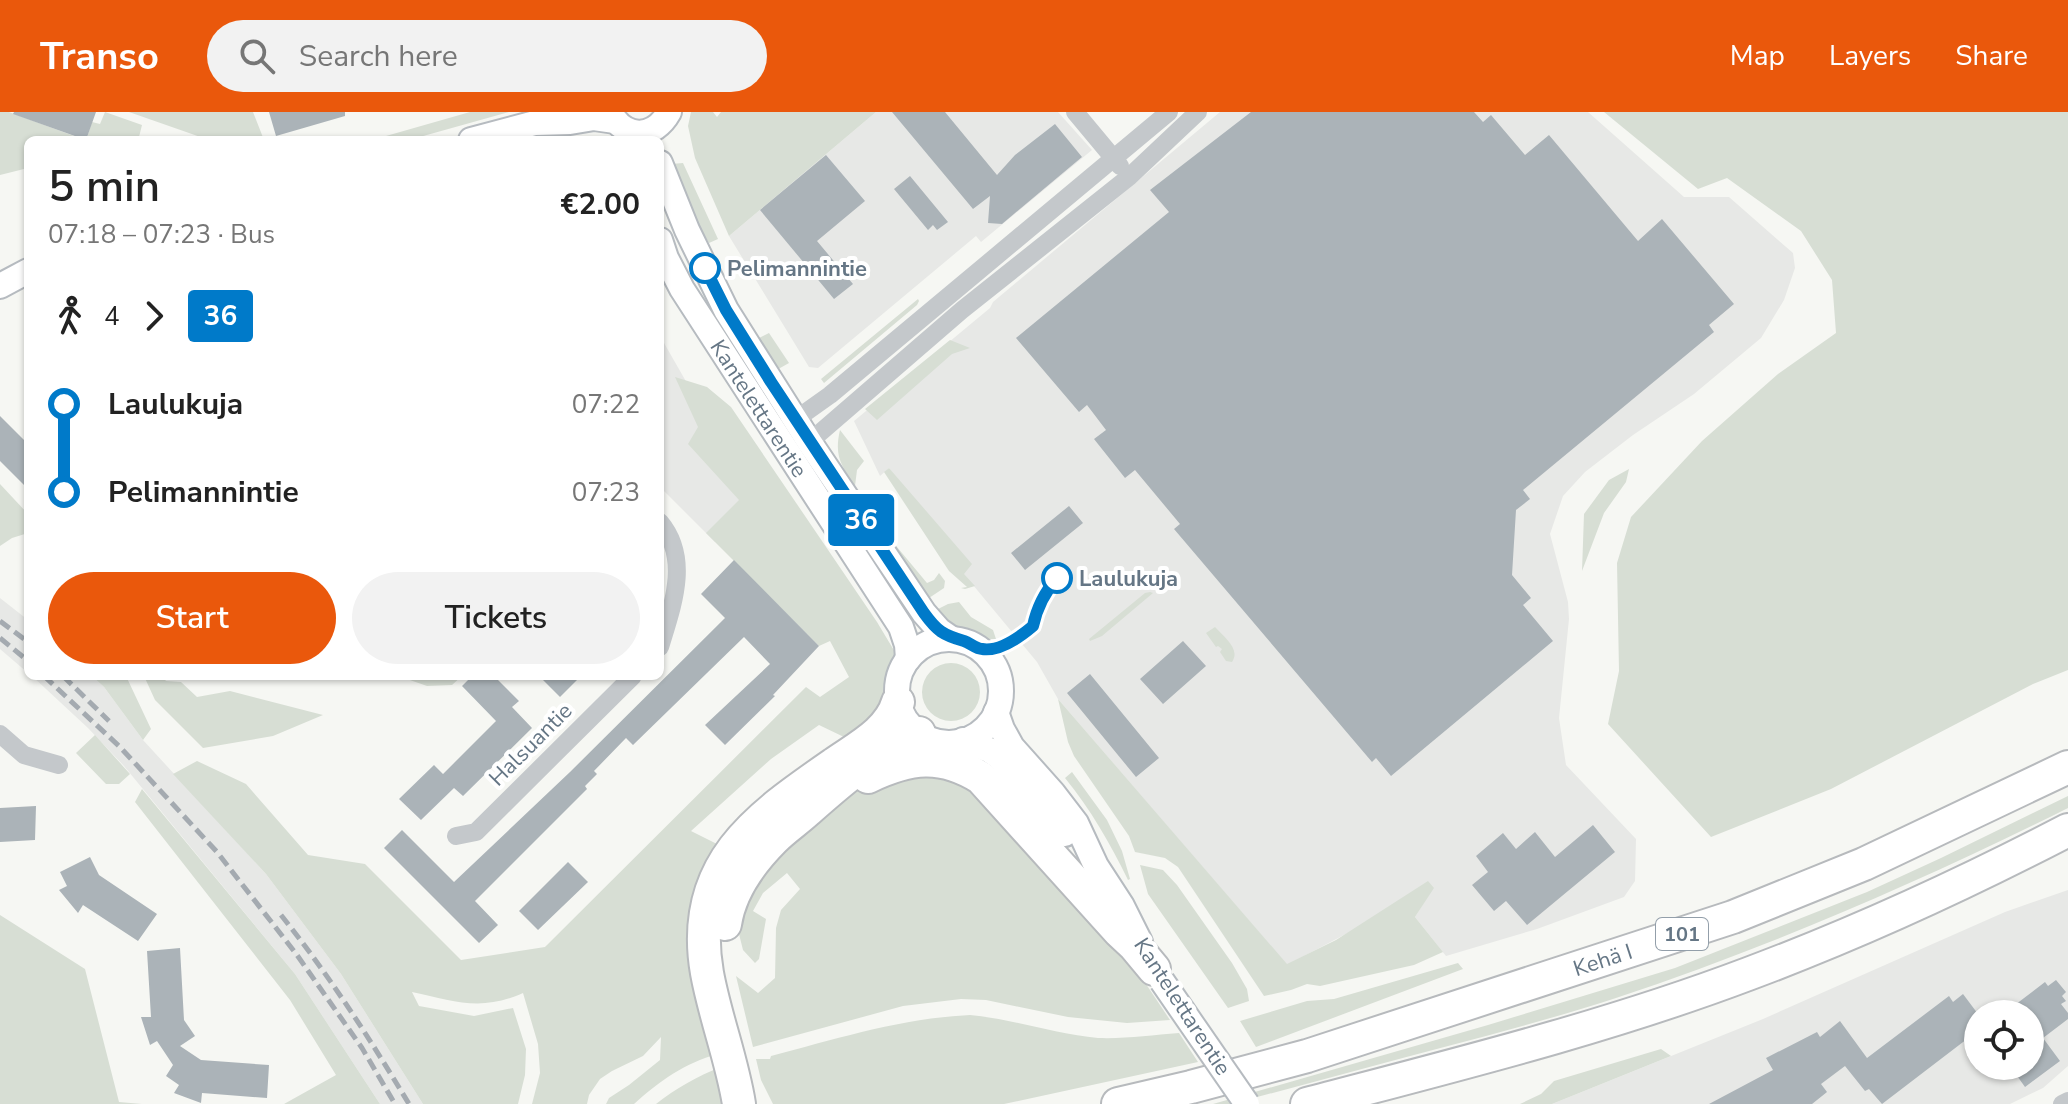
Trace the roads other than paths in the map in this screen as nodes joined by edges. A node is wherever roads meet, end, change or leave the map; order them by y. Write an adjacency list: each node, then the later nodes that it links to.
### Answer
1 (1075, 112): 8 (street)
2 (1169, 112): 8 (street)
3 (1198, 112): 10 (street)
4 (544, 118): 5 (main road); 7 (main road)
5 (620, 126): 6 (main road)
6 (660, 127)
7 (484, 136)
8 (1114, 159): 10 (street); 14 (street)
9 (664, 173): 14 (main road, Kantelettarentie)
10 (1129, 177): 15 (street)
11 (664, 252): 14 (main road, Kantelettarentie)
12 (24, 273): 13 (main road)
13 (0, 286)
14 (786, 427): 15 (main road, Kantelettarentie)
15 (801, 450): 18 (main road, Kantelettarentie); 19 (main road, Kantelettarentie)
16 (664, 527): 17 (street)
17 (664, 632)
18 (952, 639): 19 (main road); 22 (main road)
19 (908, 659): 21 (main road)
20 (629, 680): 30 (street, Halsuantie)
21 (898, 702): 23 (main road); 36 (highway)
22 (996, 712): 25 (main road); 33 (main road, Kantelettarentie)
23 (919, 733): 25 (main road); 28 (highway)
24 (0, 734): 26 (street)
25 (963, 740): 33 (main road, Kantelettarentie)
26 (59, 765)
27 (2060, 768): 38 (highway, Kehä I / 101)
28 (803, 814): 34 (highway); 37 (highway)
29 (2068, 830): 32 (highway)
30 (456, 836)
31 (2068, 852): 32 (highway)
32 (2000, 865): 40 (highway)
33 (1096, 866): 34 (main road, Kantelettarentie)
34 (1158, 975): 39 (main road, Kantelettarentie, bridge)
35 (2068, 1101): 41 (street)
36 (739, 1104)
37 (761, 1104)
38 (1118, 1104)
39 (1247, 1104)
40 (1307, 1104)
41 (2062, 1104)

